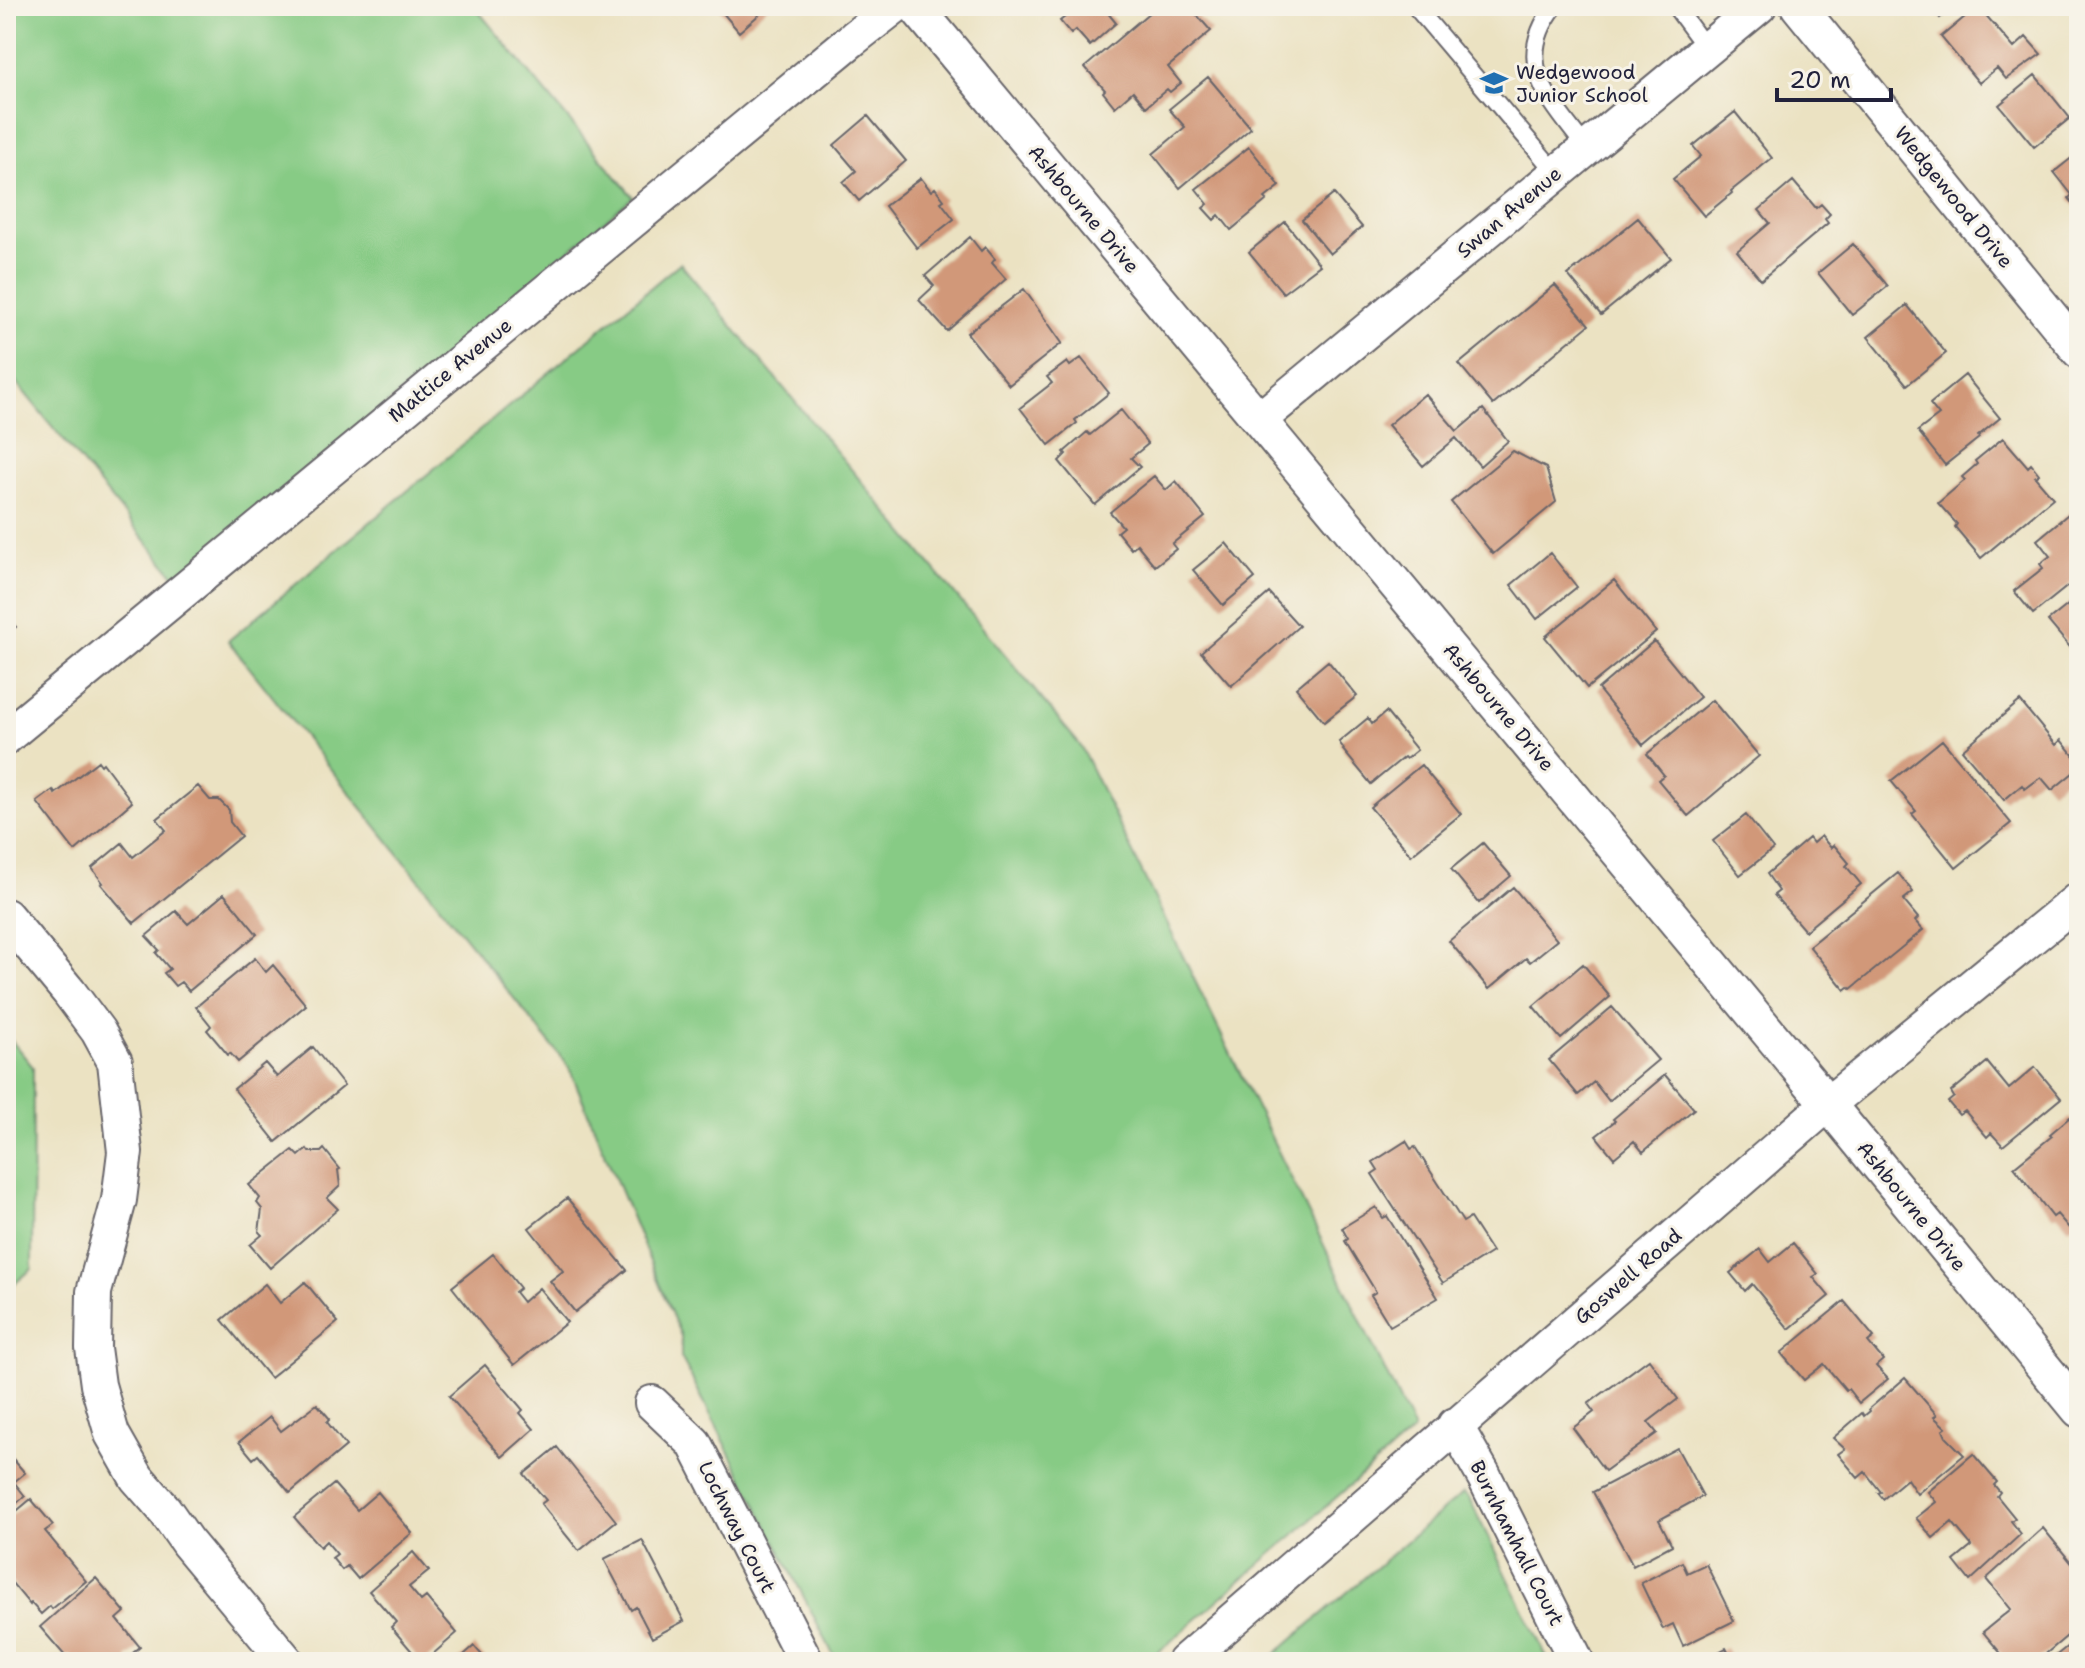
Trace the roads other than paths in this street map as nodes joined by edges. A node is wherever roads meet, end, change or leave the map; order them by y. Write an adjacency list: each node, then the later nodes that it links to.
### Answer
1 (895, 6): 13 (street, Mattice Avenue)
2 (915, 6): 12 (street, Ashbourne Drive)
3 (1415, 6): 10 (lane)
4 (1555, 6): 9 (lane)
5 (1675, 6): 8 (lane)
6 (1759, 6): 8 (street, Swan Avenue)
7 (1798, 6): 11 (street, Wedgewood Drive)
8 (1706, 48): 9 (street, Swan Avenue)
9 (1586, 148): 10 (street, Swan Avenue)
10 (1556, 173): 12 (street, Swan Avenue)
11 (2079, 351)
12 (1260, 419): 16 (street, Ashbourne Drive)
13 (6, 737)
14 (2079, 899): 16 (street, Goswell Road)
15 (6, 916): 20 (street)
16 (1828, 1104): 18 (street, Ashbourne Drive); 19 (street, Goswell Road)
17 (652, 1403): 21 (street, Lochway Court)
18 (2079, 1410)
19 (1455, 1425): 22 (street, Goswell Road); 23 (street, Burnhamhall Court)
20 (287, 1662)
21 (806, 1662)
22 (1184, 1662)
23 (1577, 1662)

